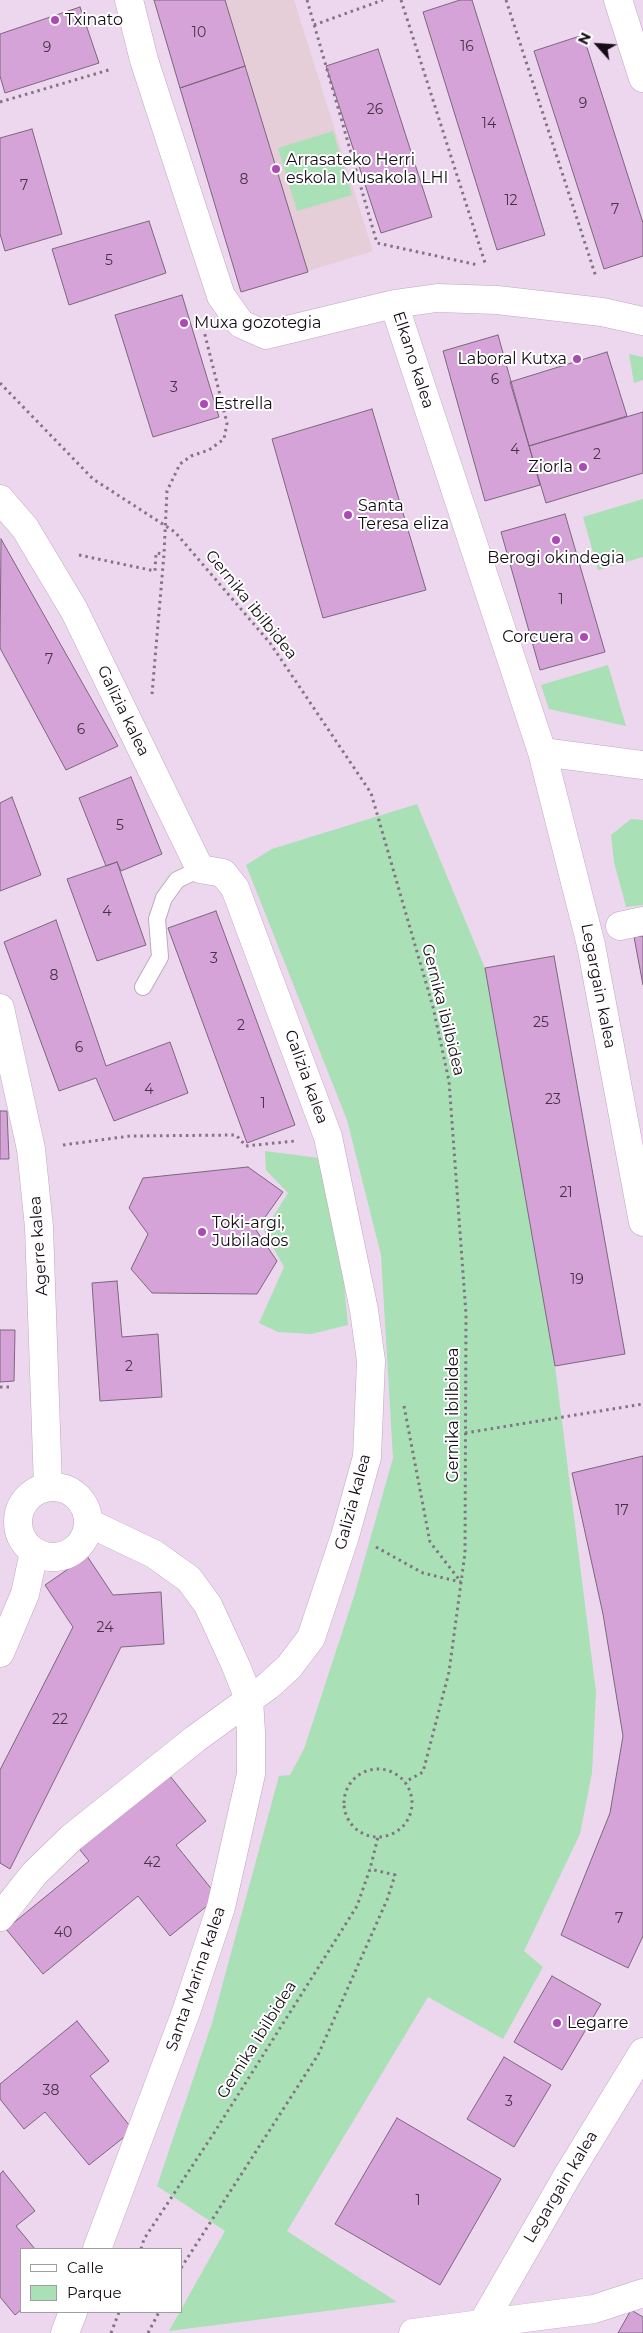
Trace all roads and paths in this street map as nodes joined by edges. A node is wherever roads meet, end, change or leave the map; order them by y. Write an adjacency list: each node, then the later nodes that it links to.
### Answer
1 (129, 0): 8 (street, Elkano kalea)
2 (307, 0): 7 (path)
3 (383, 0): 7 (path)
4 (401, 0): 11 (path)
5 (506, 0): 13 (path)
6 (618, 0): 9 (street)
7 (314, 25): 11 (path)
8 (144, 60): 10 (path); 14 (street, Elkano kalea)
9 (643, 78)
10 (0, 102)
11 (486, 266): 12 (path)
12 (496, 268)
13 (598, 285)
14 (394, 304): 15 (street); 23 (street, Elkano kalea)
15 (643, 321)
16 (204, 330): 19 (path)
17 (0, 383): 19 (path, Gernika ibilbidea)
18 (0, 499): 25 (street, Galizia kalea)
19 (165, 526): 20 (path); 33 (path, Gernika ibilbidea)
20 (164, 554): 21 (path); 22 (path)
21 (78, 555)
22 (152, 700)
23 (542, 752): 24 (street); 30 (street, Legargain kalea)
24 (643, 765)
25 (200, 870): 26 (lane); 28 (street, Galizia kalea)
26 (143, 987)
27 (0, 1008): 29 (street, Agerre kalea)
28 (328, 1136): 29 (path); 36 (street, Galizia kalea)
29 (31, 1149): 34 (street, Agerre kalea)
30 (643, 1222)
31 (403, 1401): 38 (path)
32 (643, 1404): 33 (path)
33 (465, 1432): 38 (path, Gernika ibilbidea)
34 (48, 1487): 35 (street); 37 (street)
35 (89, 1523): 37 (street); 40 (street, Santa Marina kalea)
36 (345, 1536): 38 (path); 40 (street, Galizia kalea)
37 (34, 1552): 39 (street)
38 (461, 1582): 41 (path, Gernika ibilbidea)
39 (0, 1653)
40 (248, 1699): 44 (street); 46 (street, Santa Marina kalea)
41 (405, 1782): 42 (path); 42 (path)
42 (378, 1836): 43 (path, Gernika ibilbidea)
43 (370, 1869): 47 (path, Gernika ibilbidea); 48 (path)
44 (0, 1917)
45 (643, 2052): 53 (street, Legargain kalea)
46 (97, 2248)
47 (141, 2248)
48 (182, 2266)
49 (643, 2293): 53 (street)
50 (73, 2313): 54 (street)
51 (119, 2313): 55 (path)
52 (158, 2313): 56 (path)
53 (482, 2324): 57 (street)
54 (66, 2333)
55 (111, 2333)
56 (148, 2333)
57 (413, 2333)

